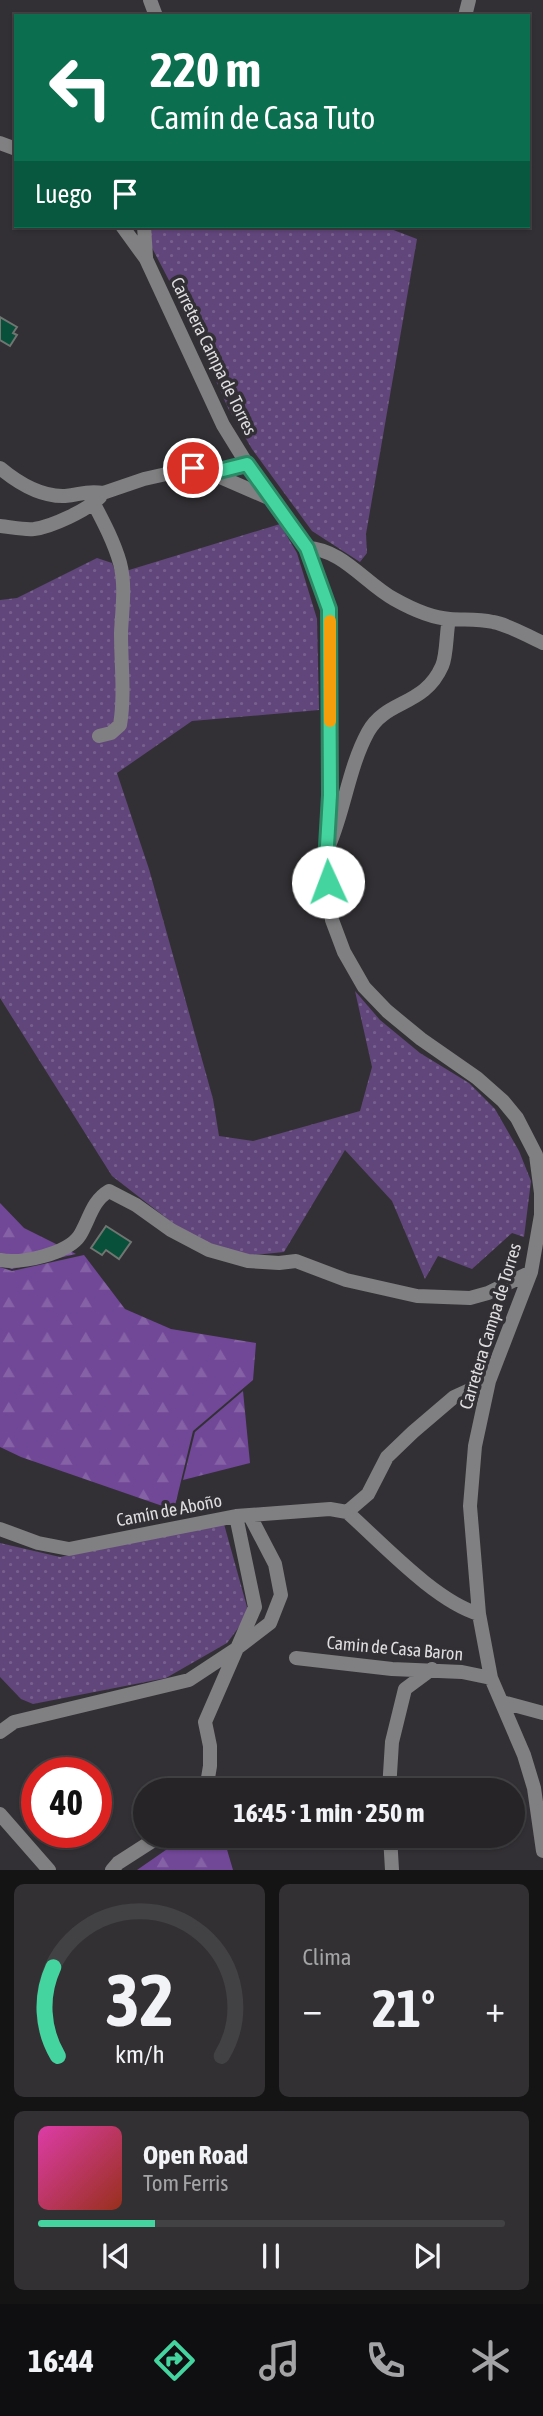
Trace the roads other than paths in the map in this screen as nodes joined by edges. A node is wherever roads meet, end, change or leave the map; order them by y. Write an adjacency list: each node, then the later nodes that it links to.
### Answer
1 (123, 228): 3 (street, Carretera Campa de Torres)
2 (144, 228): 3 (street)
3 (146, 259): 4 (street, Carretera Campa de Torres)
4 (247, 464): 6 (street); 8 (street, Carretera Campa de Torres)
5 (0, 468): 7 (street)
6 (211, 473): 7 (street); 8 (street)
7 (98, 499): 9 (street); 13 (street)
8 (273, 500): 10 (street, Carretera Campa de Torres)
9 (0, 526)
10 (307, 548): 11 (street); 14 (street, Carretera Campa de Torres)
11 (449, 619): 12 (street); 14 (street)
12 (543, 643)
13 (99, 736)
14 (327, 853): 16 (street, Carretera Campa de Torres)
15 (0, 1261): 16 (street)
16 (531, 1272): 17 (street, Carretera Campa de Torres)
17 (489, 1381): 18 (street); 21 (street, Carretera Campa de Torres)
18 (348, 1512): 19 (street, Camín de Aboño); 21 (street)
19 (243, 1516): 20 (street, Camín de Aboño); 22 (street); 22 (street)
20 (0, 1529)
21 (479, 1614): 25 (street, Carretera Campa de Torres)
22 (236, 1649): 28 (street); 29 (street)
23 (296, 1658): 24 (street, Camin de Casa Baron)
24 (432, 1669): 25 (street, Camin de Casa Baron); 30 (street)
25 (491, 1678): 26 (street, Carretera Campa de Torres)
26 (502, 1702): 27 (street); 34 (street, Carretera Campa de Torres)
27 (543, 1713)
28 (0, 1731)
29 (208, 1778)
30 (390, 1778)
31 (0, 1814): 35 (street)
32 (141, 1848): 36 (street)
33 (391, 1848): 37 (street)
34 (543, 1851)
35 (49, 1870)
36 (112, 1870)
37 (392, 1870)

